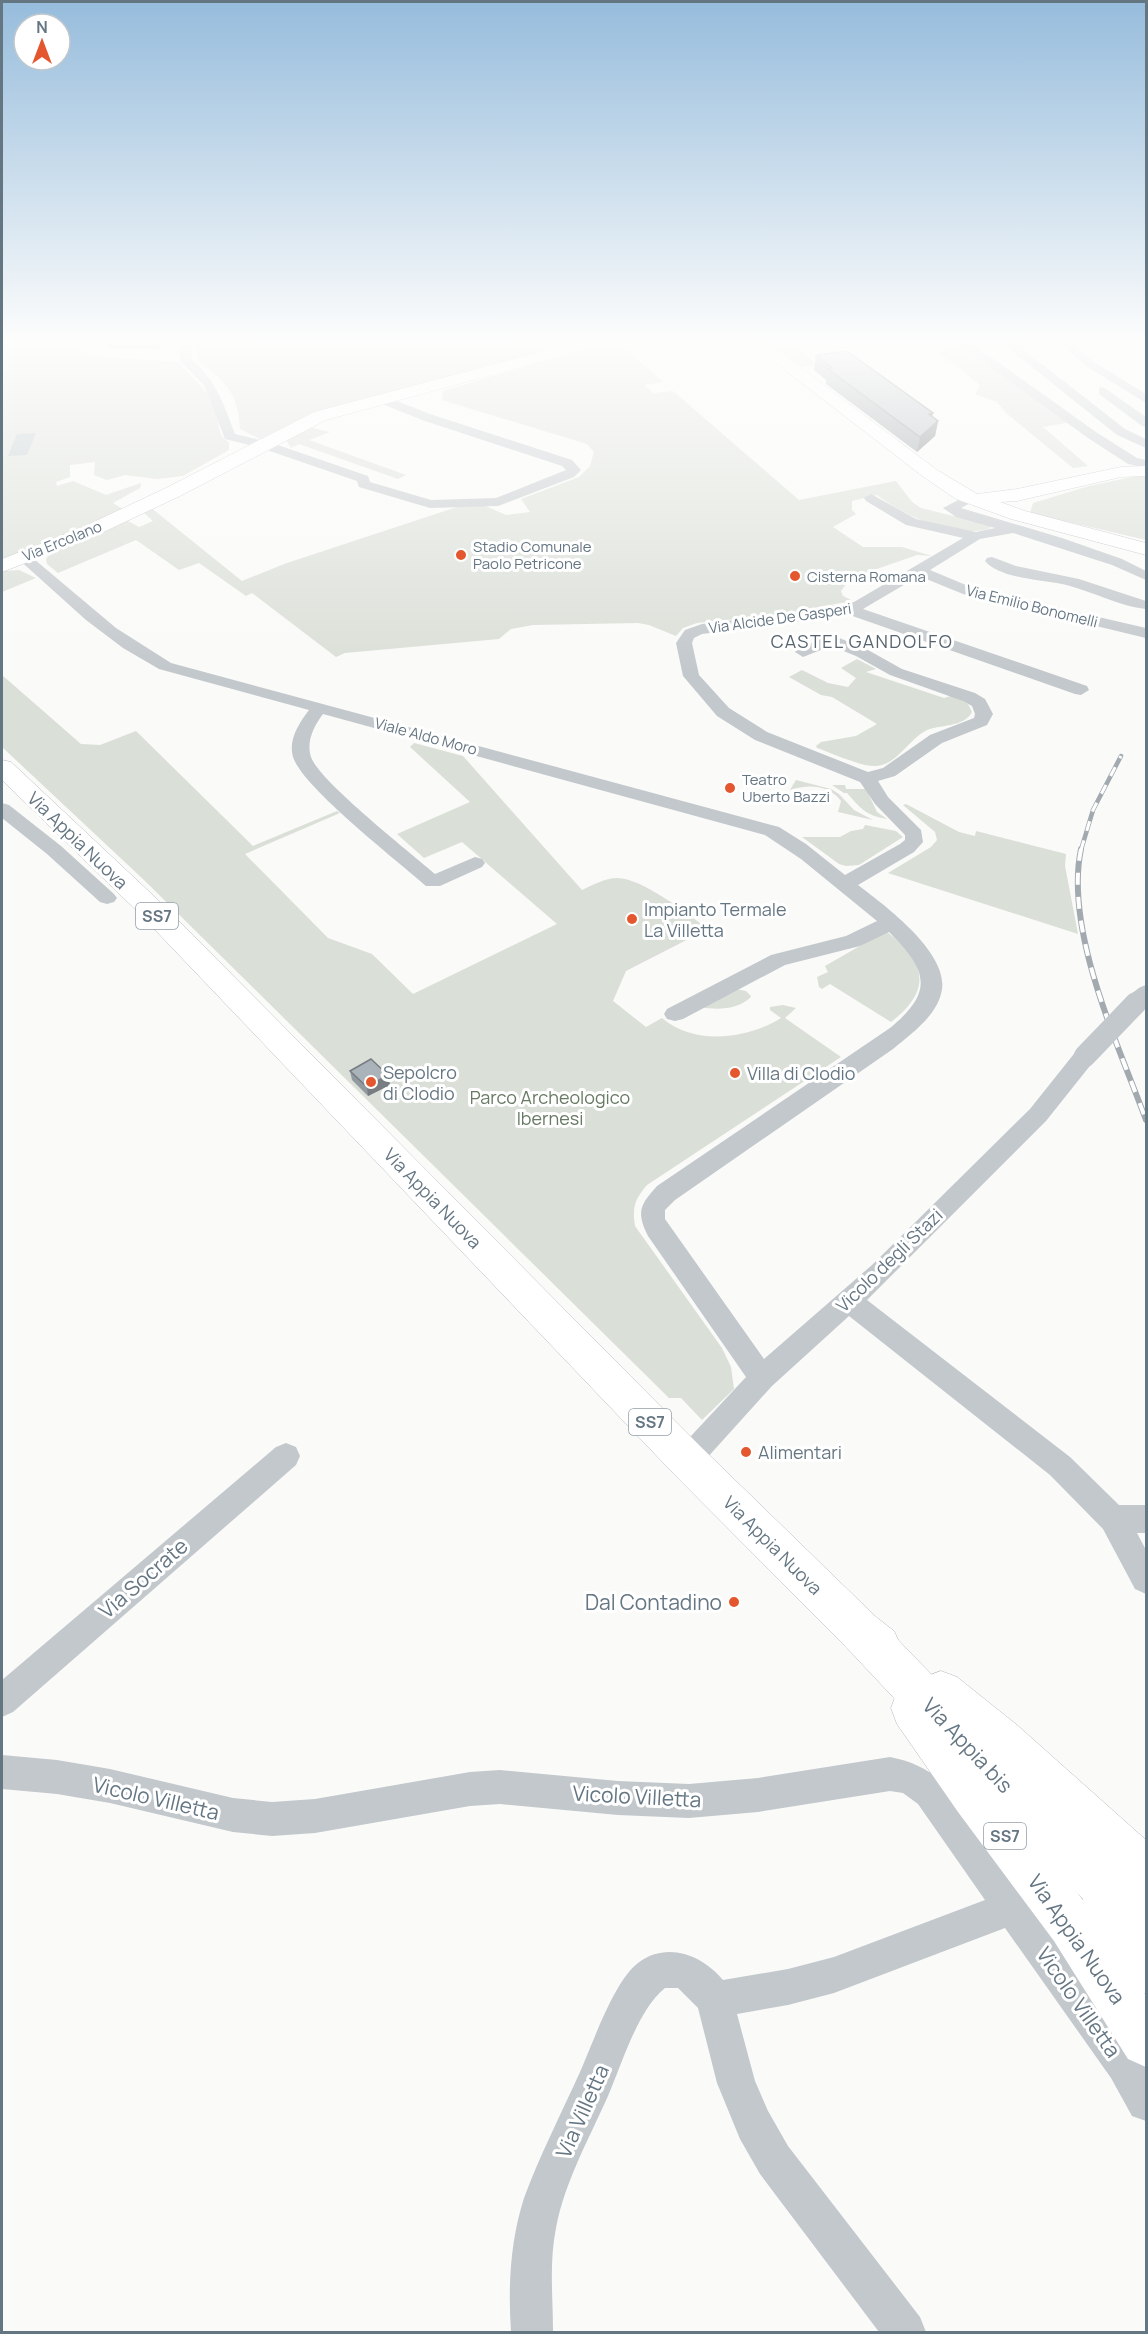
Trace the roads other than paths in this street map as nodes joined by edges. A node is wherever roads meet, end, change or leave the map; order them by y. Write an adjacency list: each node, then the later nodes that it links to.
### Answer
1 (250, 452): 14 (main road, Via Ercolano)
2 (284, 452): 3 (street)
3 (530, 452)
4 (902, 452): 9 (main road)
5 (1119, 452): 6 (street)
6 (1142, 466): 7 (main road)
7 (1017, 495): 9 (main road); 10 (main road); 11 (main road)
8 (871, 498): 12 (street)
9 (971, 499): 10 (main road); 11 (street)
10 (993, 507): 11 (main road)
11 (1015, 522): 12 (street, Via Alcide De Gasperi); 13 (main road); 18 (street)
12 (976, 536): 17 (street, Via Alcide De Gasperi)
13 (1146, 549)
14 (23, 557): 16 (main road, Via Ercolano); 24 (street, Viale Aldo Moro)
15 (992, 561): 19 (street, Via Emilio Bonomelli)
16 (2, 566)
17 (920, 572): 20 (street, Via Alcide De Gasperi); 21 (street, Via Emilio Bonomelli)
18 (1146, 576)
19 (1146, 605)
20 (847, 609): 23 (street); 26 (street, Via Alcide De Gasperi)
21 (1146, 633)
22 (802, 660): 26 (street)
23 (1081, 690)
24 (320, 707): 28 (street); 29 (street, Viale Aldo Moro)
25 (2, 767): 37 (main road, Via Appia Nuova / SS7)
26 (867, 778): 29 (street)
27 (2, 809): 30 (street)
28 (475, 863)
29 (844, 884): 31 (street, Viale Aldo Moro)
30 (107, 898)
31 (890, 922): 33 (street); 35 (street, Viale Aldo Moro)
32 (1141, 998): 34 (street, Vicolo degli Stazi, bridge)
33 (675, 1014)
34 (848, 1300): 35 (street, Vicolo degli Stazi); 38 (street)
35 (762, 1378): 37 (street, Vicolo degli Stazi)
36 (286, 1456): 42 (street, Via Socrate)
37 (687, 1460): 41 (main road, Via Appia Nuova / SS7)
38 (1113, 1519): 39 (street); 40 (street)
39 (1146, 1519)
40 (1146, 1579)
41 (861, 1632): 44 (main road, Via Appia bis); 45 (main road, Via Appia Nuova / SS7); 50 (main road, Via Appia Nuova / SS7)
42 (2, 1701)
43 (2, 1772): 46 (street, Vicolo Villetta)
44 (1075, 1858): 47 (main road, Via Appia bis); 48 (main road, Via Appia bis)
45 (1146, 1870)
46 (1012, 1908): 49 (street); 51 (street, Vicolo Villetta)
47 (1146, 1926)
48 (1146, 1969)
49 (715, 2000): 52 (street, Via Villetta); 53 (street, Via Villetta)
50 (1146, 2041)
51 (1146, 2102)
52 (532, 2332)
53 (905, 2332)

